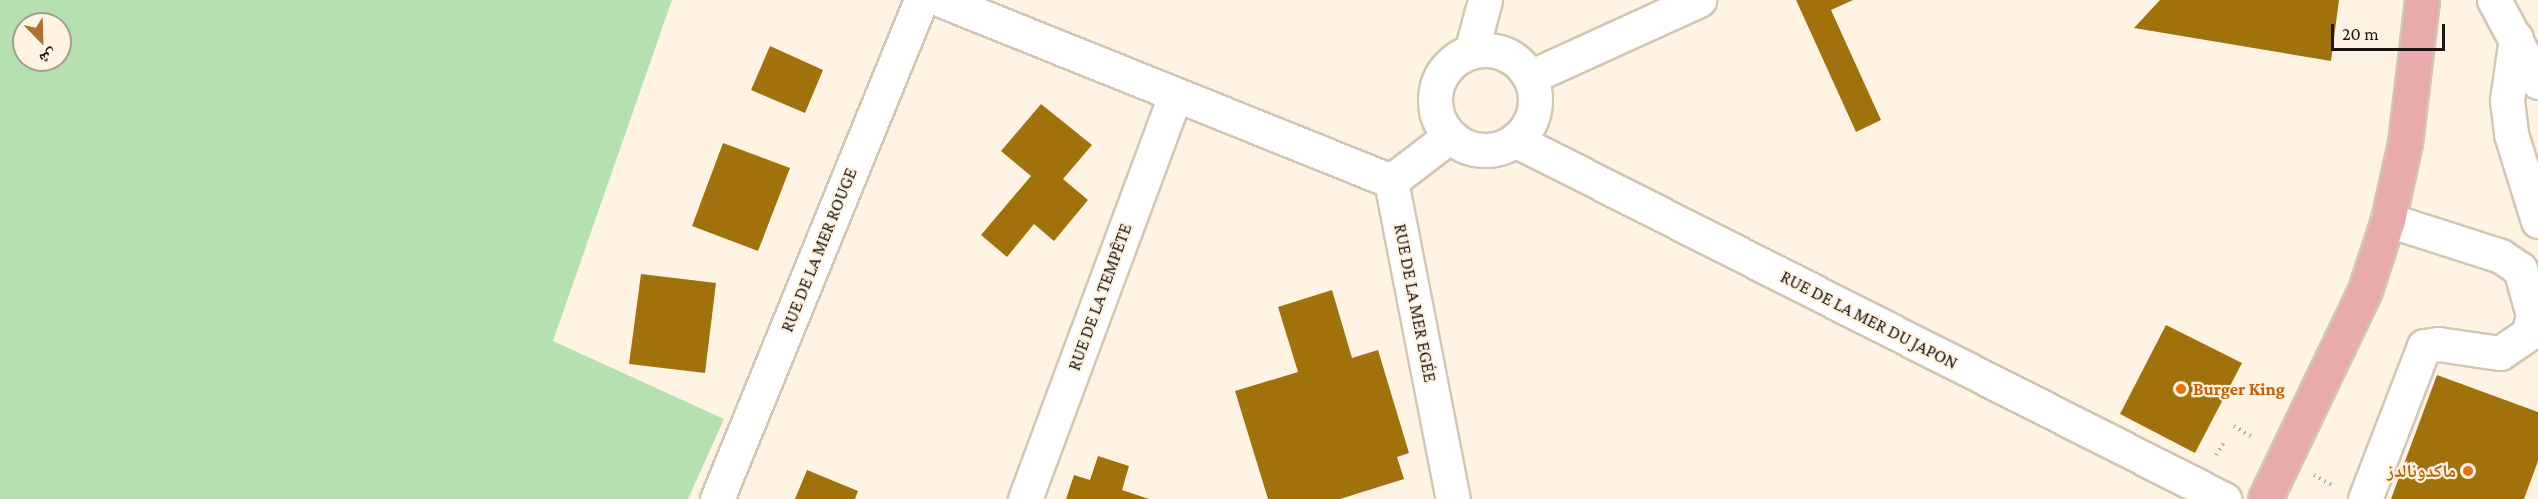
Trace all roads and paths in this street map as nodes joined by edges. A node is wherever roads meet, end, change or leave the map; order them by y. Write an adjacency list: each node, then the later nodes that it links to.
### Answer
1 (921, 0): 26 (street, RUE DE LA MER ROUGE)
2 (941, 0): 11 (street)
3 (1485, 0): 8 (street)
4 (1699, 0): 9 (street)
5 (2422, 0): 15 (main road)
6 (2494, 0): 7 (street)
7 (2516, 38): 10 (street); 16 (street)
8 (1471, 52): 9 (street); 12 (street)
9 (1530, 77): 13 (street)
10 (2538, 82)
11 (1176, 94): 14 (street); 27 (street, RUE DE LA TEMPÊTE)
12 (1450, 136): 13 (street); 14 (street)
13 (1515, 141): 29 (street, RUE DE LA MER DU JAPON)
14 (1390, 181): 28 (street, RUE DE LA MER EGÉE)
15 (2388, 220): 17 (street); 30 (main road)
16 (2538, 221)
17 (2529, 277): 19 (street)
18 (2538, 342): 19 (street)
19 (2500, 353): 31 (street)
20 (2234, 426): 21 (path)
21 (2254, 438)
22 (2224, 442): 23 (path)
23 (2213, 460)
24 (2314, 475): 25 (path)
25 (2332, 486)
26 (717, 499)
27 (1025, 499)
28 (1453, 499)
29 (2224, 499)
30 (2267, 499)
31 (2366, 499)

